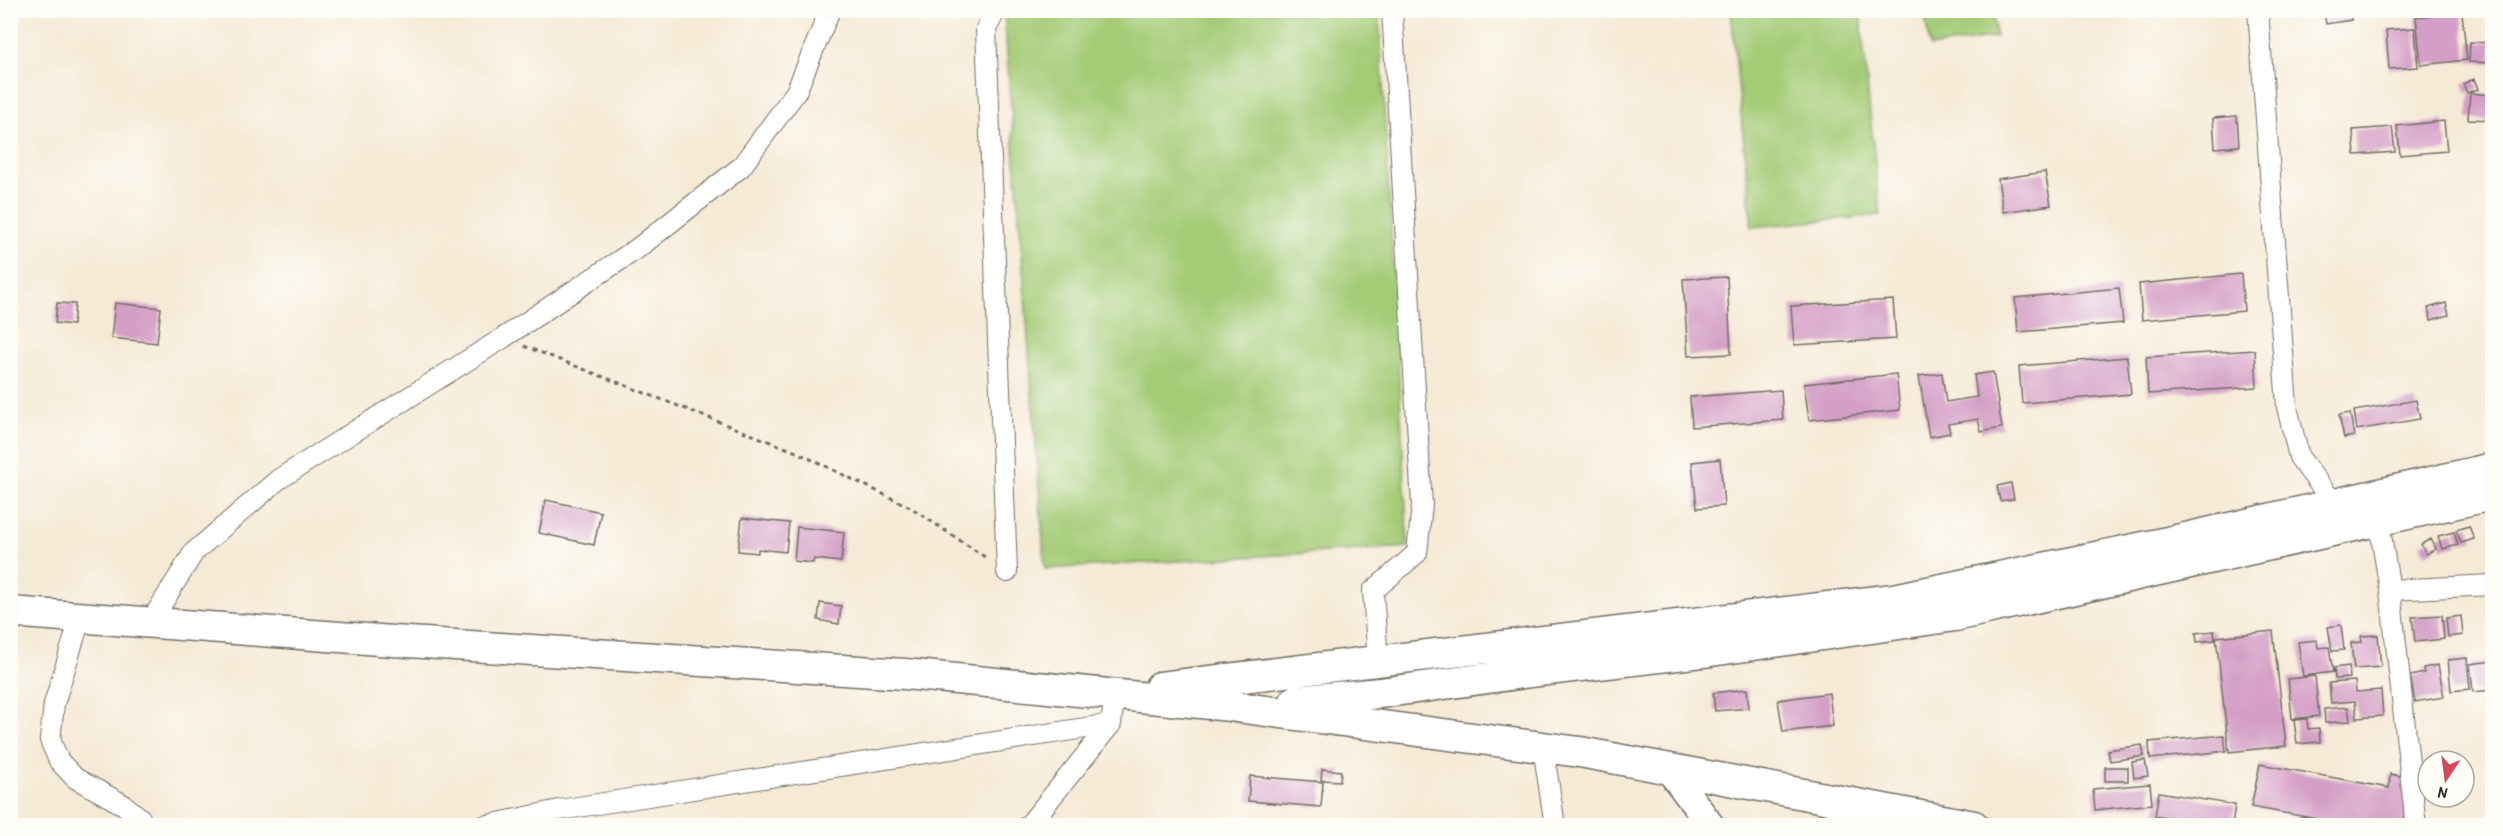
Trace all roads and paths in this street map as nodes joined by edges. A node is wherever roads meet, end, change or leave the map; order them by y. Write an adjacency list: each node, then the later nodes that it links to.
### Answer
1 (830, 10): 5 (street)
2 (996, 10): 10 (street)
3 (1392, 10): 16 (street)
4 (2258, 10): 8 (street)
5 (503, 338): 10 (path); 15 (street)
6 (2493, 468): 9 (main road)
7 (2493, 495): 9 (main road)
8 (2335, 505): 9 (main road); 16 (main road)
9 (2377, 508): 12 (street); 17 (main road)
10 (1007, 572)
11 (2493, 585): 12 (street)
12 (2390, 590): 30 (street)
13 (10, 612): 14 (main road)
14 (80, 618): 15 (main road); 24 (street)
15 (150, 623): 18 (main road)
16 (1378, 662): 17 (main road); 18 (main road)
17 (1380, 693): 19 (main road); 21 (main road)
18 (1115, 695): 19 (main road); 20 (street)
19 (1221, 705): 21 (main road)
20 (1111, 724): 25 (street); 26 (street)
21 (1387, 725): 22 (main road)
22 (1543, 747): 23 (main road); 27 (street)
23 (1668, 768): 28 (street); 29 (main road)
24 (142, 825)
25 (489, 825)
26 (1028, 825)
27 (1555, 825)
28 (1711, 825)
29 (1974, 825)
30 (2416, 825)

